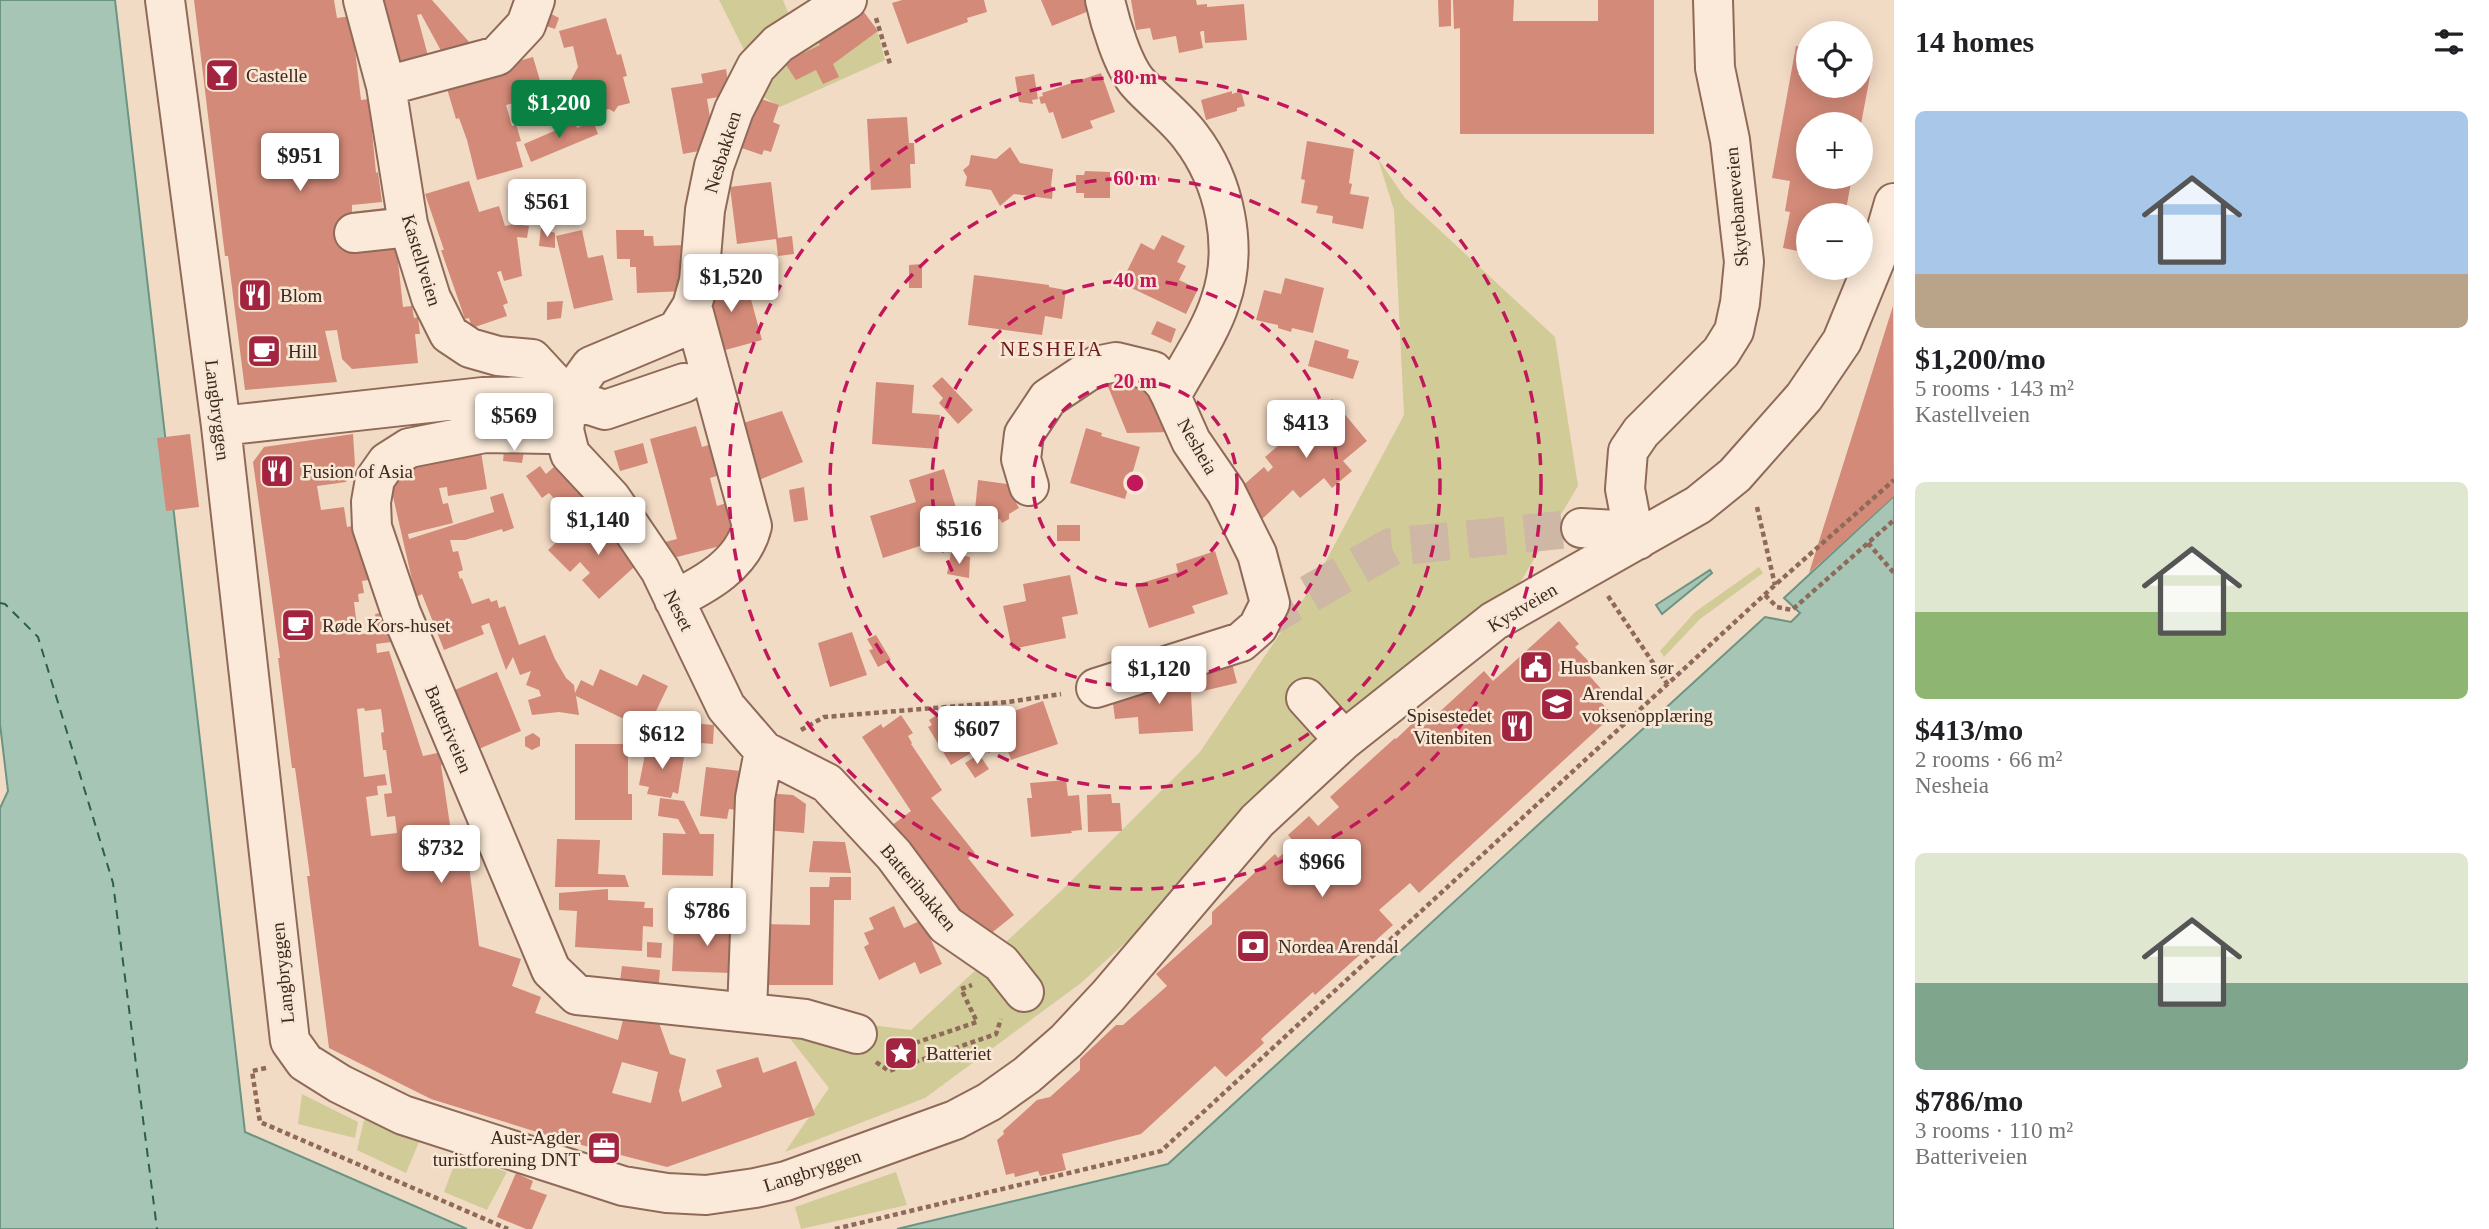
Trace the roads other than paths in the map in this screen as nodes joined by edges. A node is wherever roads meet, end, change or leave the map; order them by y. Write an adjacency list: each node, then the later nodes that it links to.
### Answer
1 (165, 0): 15 (street, Langbryggen)
2 (363, 0): 7 (street, Kastellveien)
3 (535, 0): 7 (street)
4 (1105, 0): 13 (street, Nesheia)
5 (1713, 0): 18 (street, Skytebaneveien)
6 (860, 6): 11 (street, Nesbakken)
7 (386, 86): 9 (street, Kastellveien)
8 (1894, 204): 18 (street, Kystveien)
9 (409, 227): 10 (street); 14 (street, Kastellveien)
10 (354, 233)
11 (692, 306): 14 (street, Nesbakken); 19 (street)
12 (684, 383): 14 (street)
13 (1171, 396): 16 (street); 20 (street, Nesheia)
14 (566, 414): 15 (street); 19 (street, Neset); 26 (street, Batteriveien)
15 (221, 426): 24 (street, Langbryggen)
16 (1029, 485)
17 (1581, 528): 18 (street)
18 (1636, 536): 22 (street, Kystveien)
19 (674, 600): 23 (street, Neset)
20 (1096, 688)
21 (1306, 698): 22 (street)
22 (1344, 740): 24 (street, Kystveien)
23 (764, 751): 25 (street, Batteribakken); 26 (street)
24 (1108, 996)
25 (1013, 1004)
26 (747, 1012): 27 (street, Batteriveien)
27 (864, 1046)

